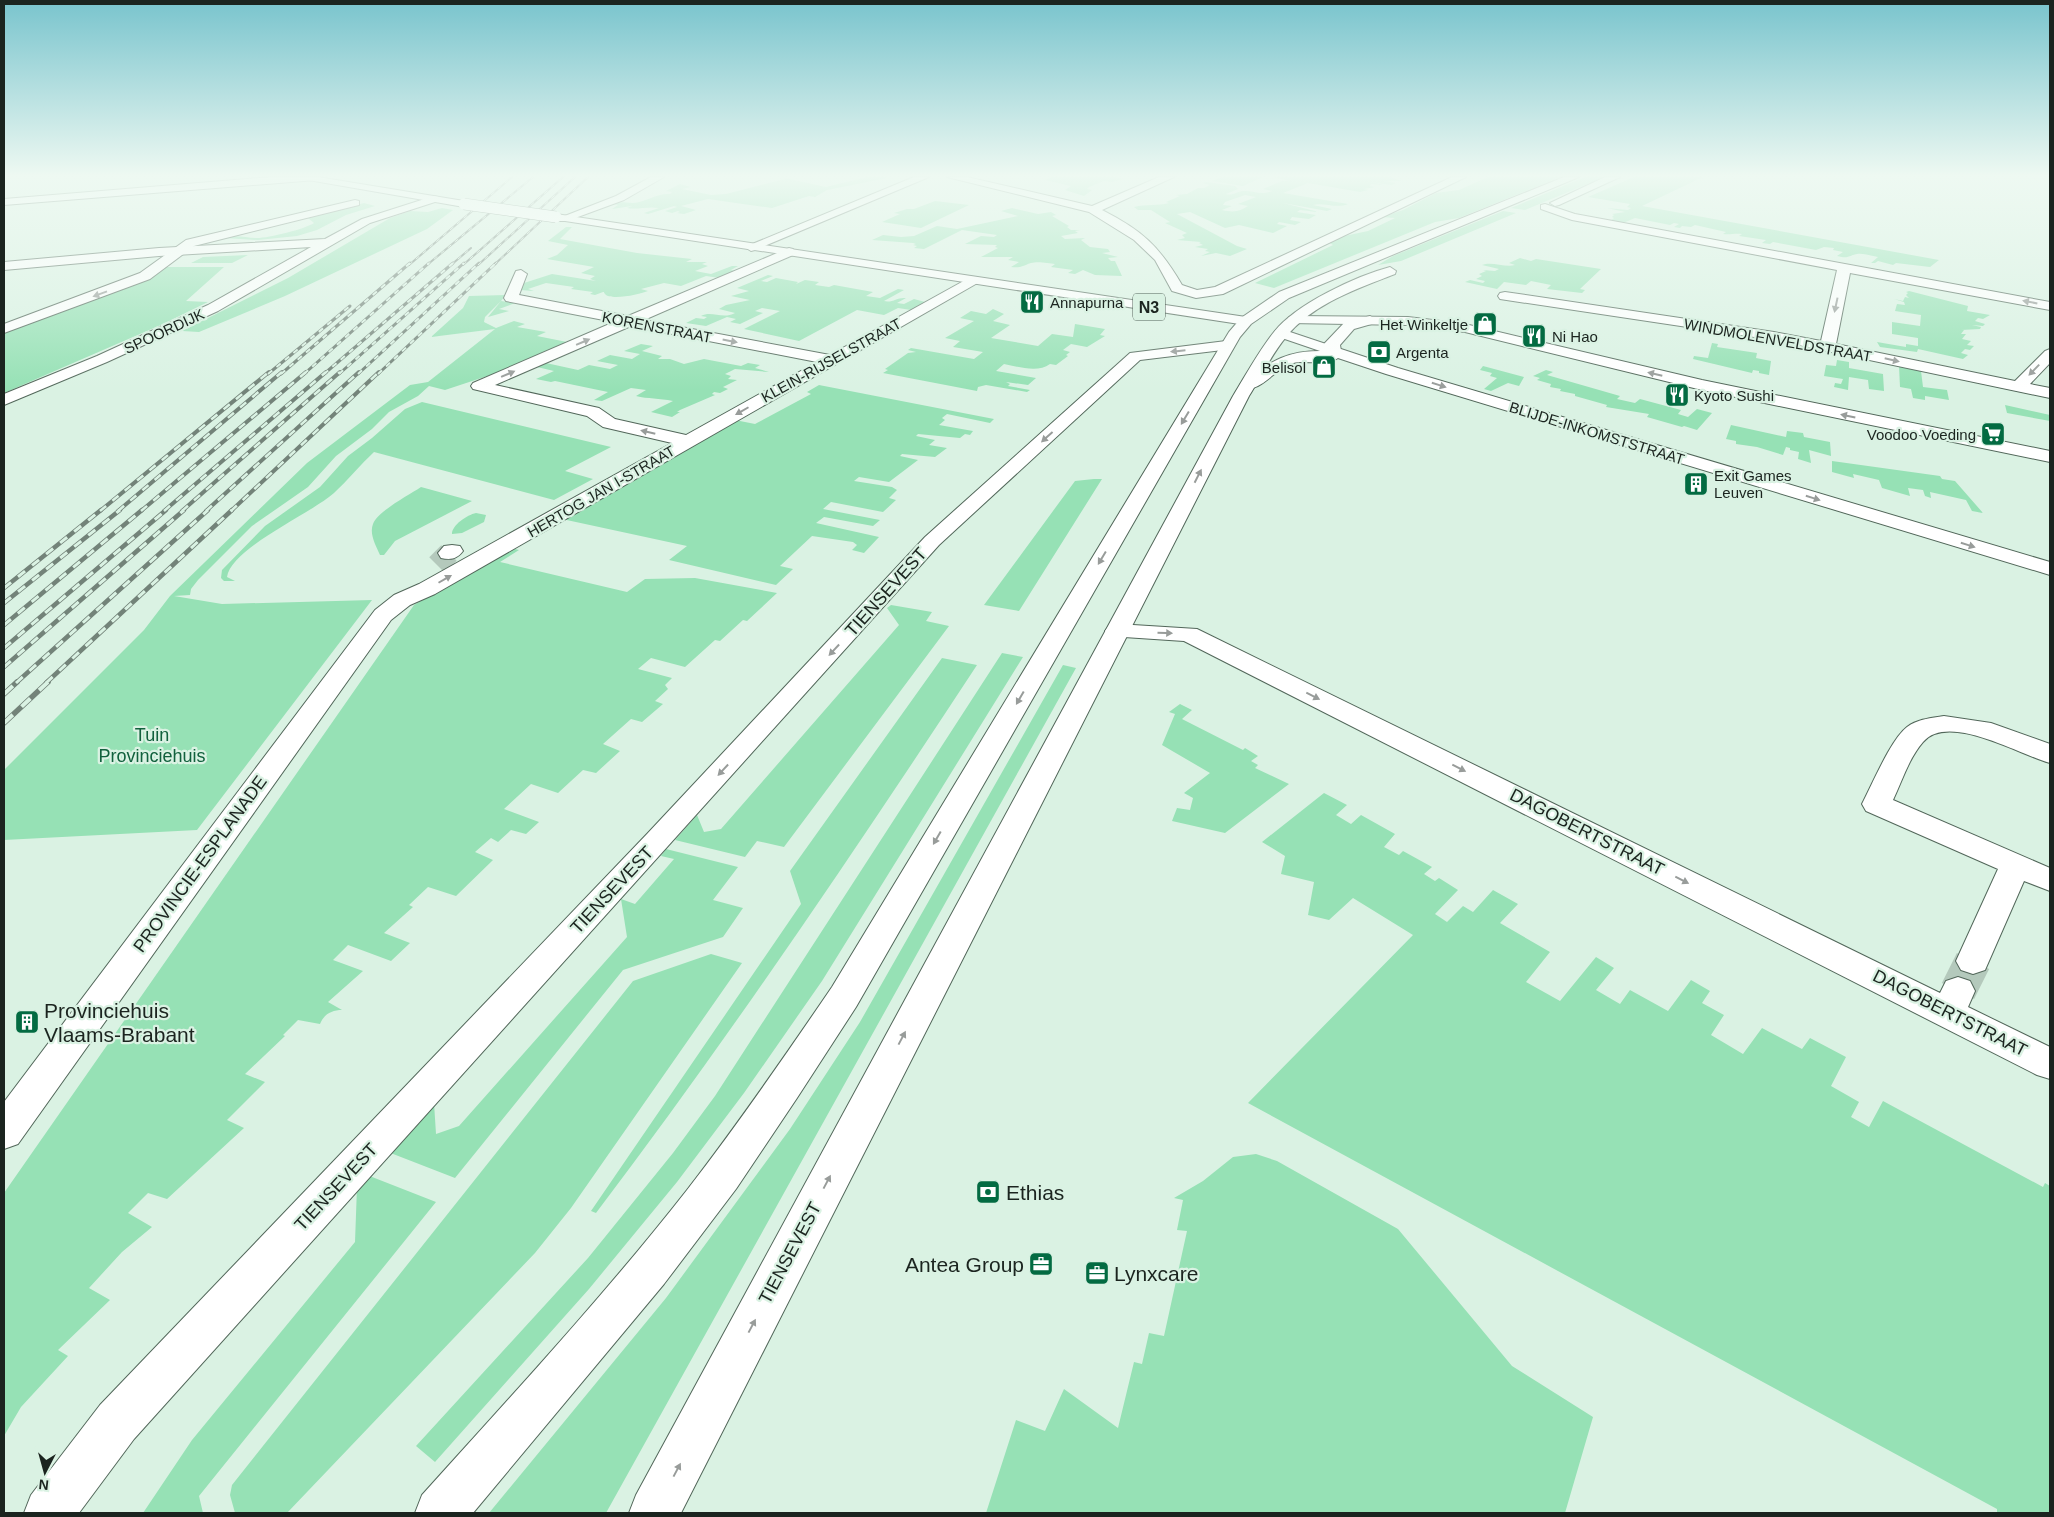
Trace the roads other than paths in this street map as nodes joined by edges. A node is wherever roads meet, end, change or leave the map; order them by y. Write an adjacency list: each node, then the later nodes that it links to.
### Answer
1 (182, 248): 10 (street)
2 (229, 248): 10 (street)
3 (279, 248): 10 (street)
4 (321, 248): 34 (street, SPOORDIJK)
5 (757, 248): 11 (street, N3)
6 (1149, 248): 7 (street)
7 (1311, 248)
8 (1400, 248): 13 (street)
9 (1736, 248): 15 (street)
10 (174, 252): 12 (street); 24 (street, one-way to 24)
11 (789, 252): 18 (street, N3); 23 (street)
12 (4, 266)
13 (1354, 266): 16 (street); 25 (street)
14 (1403, 266): 16 (street, TIENSEVEST)
15 (1844, 268): 20 (street, one-way to 15); 27 (street, one-way to 27)
16 (1386, 272): 21 (street, TIENSEVEST)
17 (521, 274): 23 (street, KORENSTRAAT)
18 (974, 280): 25 (street, N3); 30 (street, KLEIN-RIJSELSTRAAT)
19 (1505, 296): 27 (street, WINDMOLENVELDSTRAAT)
20 (2050, 306)
21 (1294, 320): 22 (street); 25 (street); 26 (street, TIENSEVEST)
22 (1370, 320): 28 (street); 36 (street, one-way to 22)
23 (630, 322): 30 (street, KORENSTRAAT, one-way to 30); 35 (street, HERTOG JAN I-STRAAT, one-way to 23)
24 (4, 330)
25 (1236, 333): 26 (street, BLIJDE-INKOMSTSTRAAT); 47 (street, TIENSEVEST, one-way to 47); 48 (street, one-way to 48)
26 (1281, 333): 28 (street, BLIJDE-INKOMSTSTRAAT); 31 (street, TIENSEVEST)
27 (1828, 345): 32 (street, WINDMOLENVELDSTRAAT, one-way to 32)
28 (1339, 354): 31 (street, BLIJDE-INKOMSTSTRAAT); 38 (street, BLIJDE-INKOMSTSTRAAT, one-way to 38)
29 (2050, 354): 32 (street, one-way to 32)
30 (829, 360): 35 (street, KLEIN-RIJSELSTRAAT, one-way to 35)
31 (1248, 385): 40 (street, TIENSEVEST, one-way to 31)
32 (2018, 387): 33 (street, WINDMOLENVELDSTRAAT)
33 (2050, 393)
34 (4, 400)
35 (688, 441): 39 (street, HERTOG JAN I-STRAAT, one-way to 35)
36 (2050, 456)
37 (446, 556): 39 (street)
38 (2050, 569)
39 (402, 600): 46 (street, PROVINCIE-ESPLANADE)
40 (1117, 631): 44 (street, DAGOBERTSTRAAT, one-way to 44); 49 (street, TIENSEVEST, one-way to 40)
41 (2050, 754): 42 (street)
42 (2015, 865): 43 (street); 44 (street)
43 (2050, 880)
44 (1960, 988): 45 (street, DAGOBERTSTRAAT)
45 (2050, 1064)
46 (4, 1132)
47 (49, 1513)
48 (440, 1513)
49 (654, 1513)

